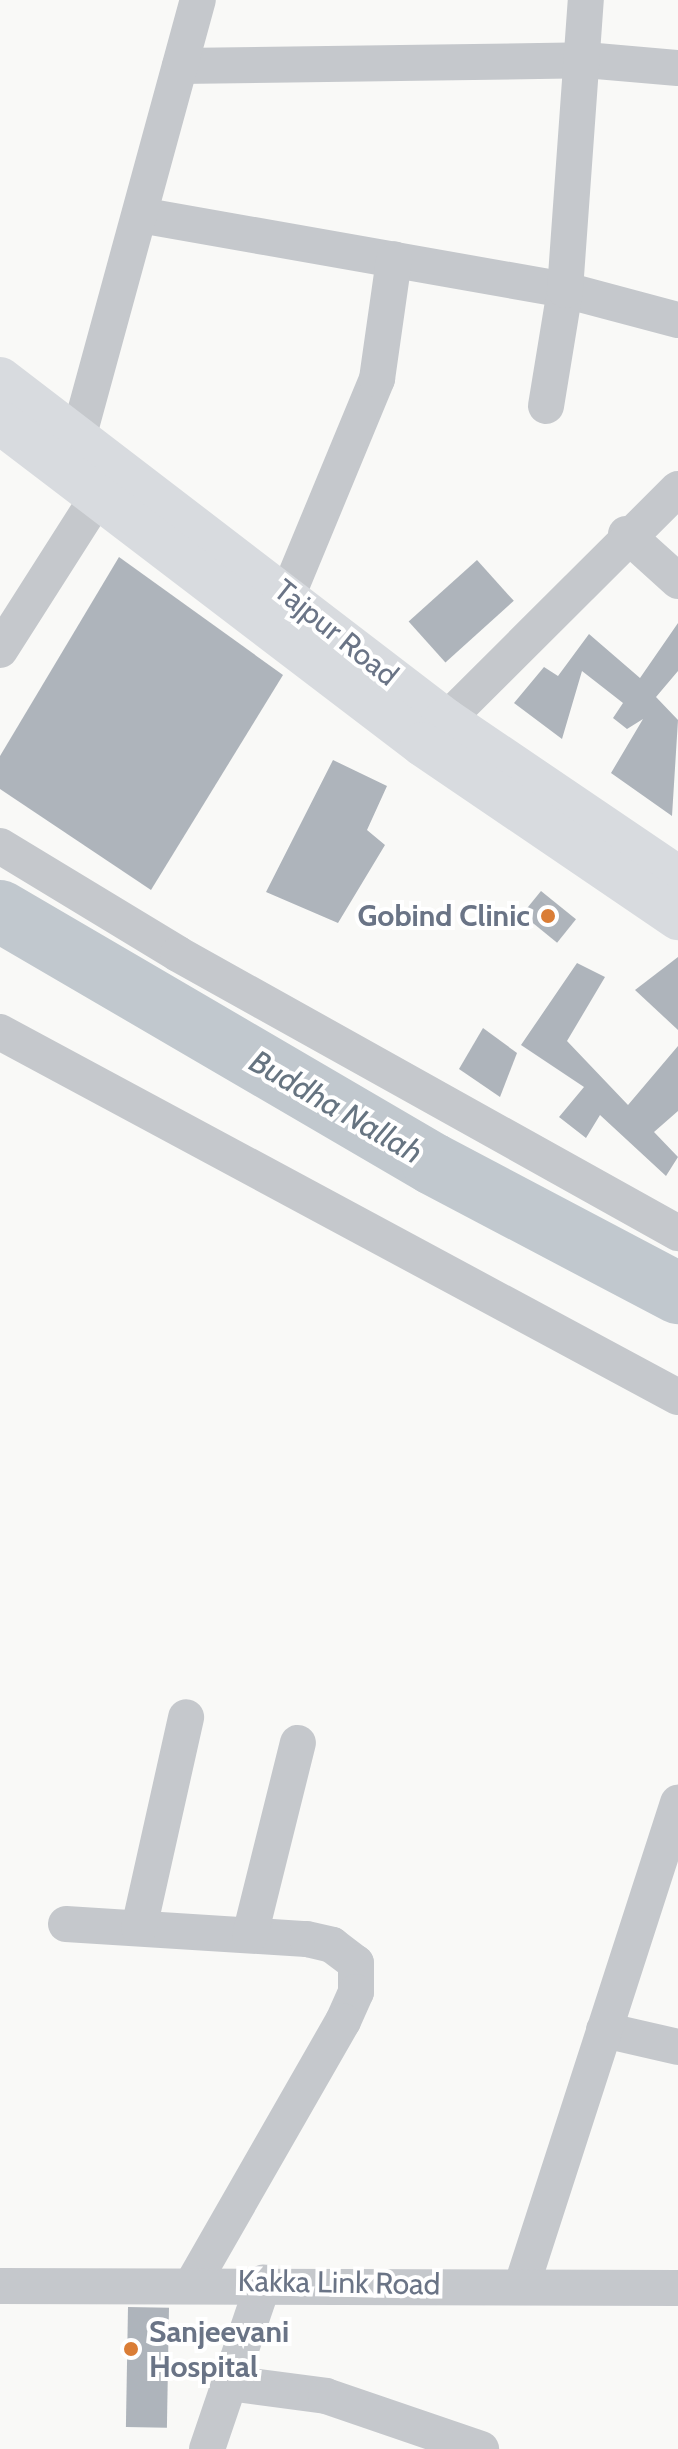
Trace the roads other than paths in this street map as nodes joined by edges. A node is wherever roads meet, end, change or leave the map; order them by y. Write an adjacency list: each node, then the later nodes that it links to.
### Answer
1 (198, 0): 4 (street)
2 (586, 0): 3 (street)
3 (585, 60): 4 (street); 5 (street); 8 (street)
4 (180, 66): 6 (street)
5 (678, 68)
6 (140, 215): 7 (street); 13 (street)
7 (394, 259): 8 (street); 18 (street)
8 (565, 290): 9 (street); 11 (street)
9 (678, 320)
10 (0, 379): 13 (main road, Tajpur Road)
11 (546, 406)
12 (0, 422): 15 (main road, Tajpur Road)
13 (78, 438): 18 (main road, Tajpur Road)
14 (678, 489): 16 (street)
15 (98, 496): 19 (street); 20 (main road, Tajpur Road)
16 (626, 534): 17 (street); 20 (street)
17 (678, 581)
18 (288, 594): 20 (main road, Tajpur Road)
19 (0, 650)
20 (434, 732): 22 (main road, Tajpur Road); 23 (main road, Tajpur Road)
21 (0, 846): 25 (street)
22 (678, 878)
23 (678, 918)
24 (0, 1034): 26 (street)
25 (678, 1233)
26 (678, 1397)
27 (186, 1717): 31 (street)
28 (298, 1743): 32 (street)
29 (678, 1803): 33 (street)
30 (66, 1924): 31 (street)
31 (139, 1928): 32 (street)
32 (250, 1935): 35 (street)
33 (604, 2030): 34 (street); 37 (street)
34 (678, 2047)
35 (194, 2281): 36 (street, Kakka Link Road); 38 (street, Kakka Link Road)
36 (264, 2282): 37 (street, Kakka Link Road); 40 (street)
37 (522, 2285): 39 (street, Kakka Link Road)
38 (0, 2286)
39 (678, 2288)
40 (229, 2383): 41 (street); 42 (street)
41 (207, 2449)
42 (481, 2449)

